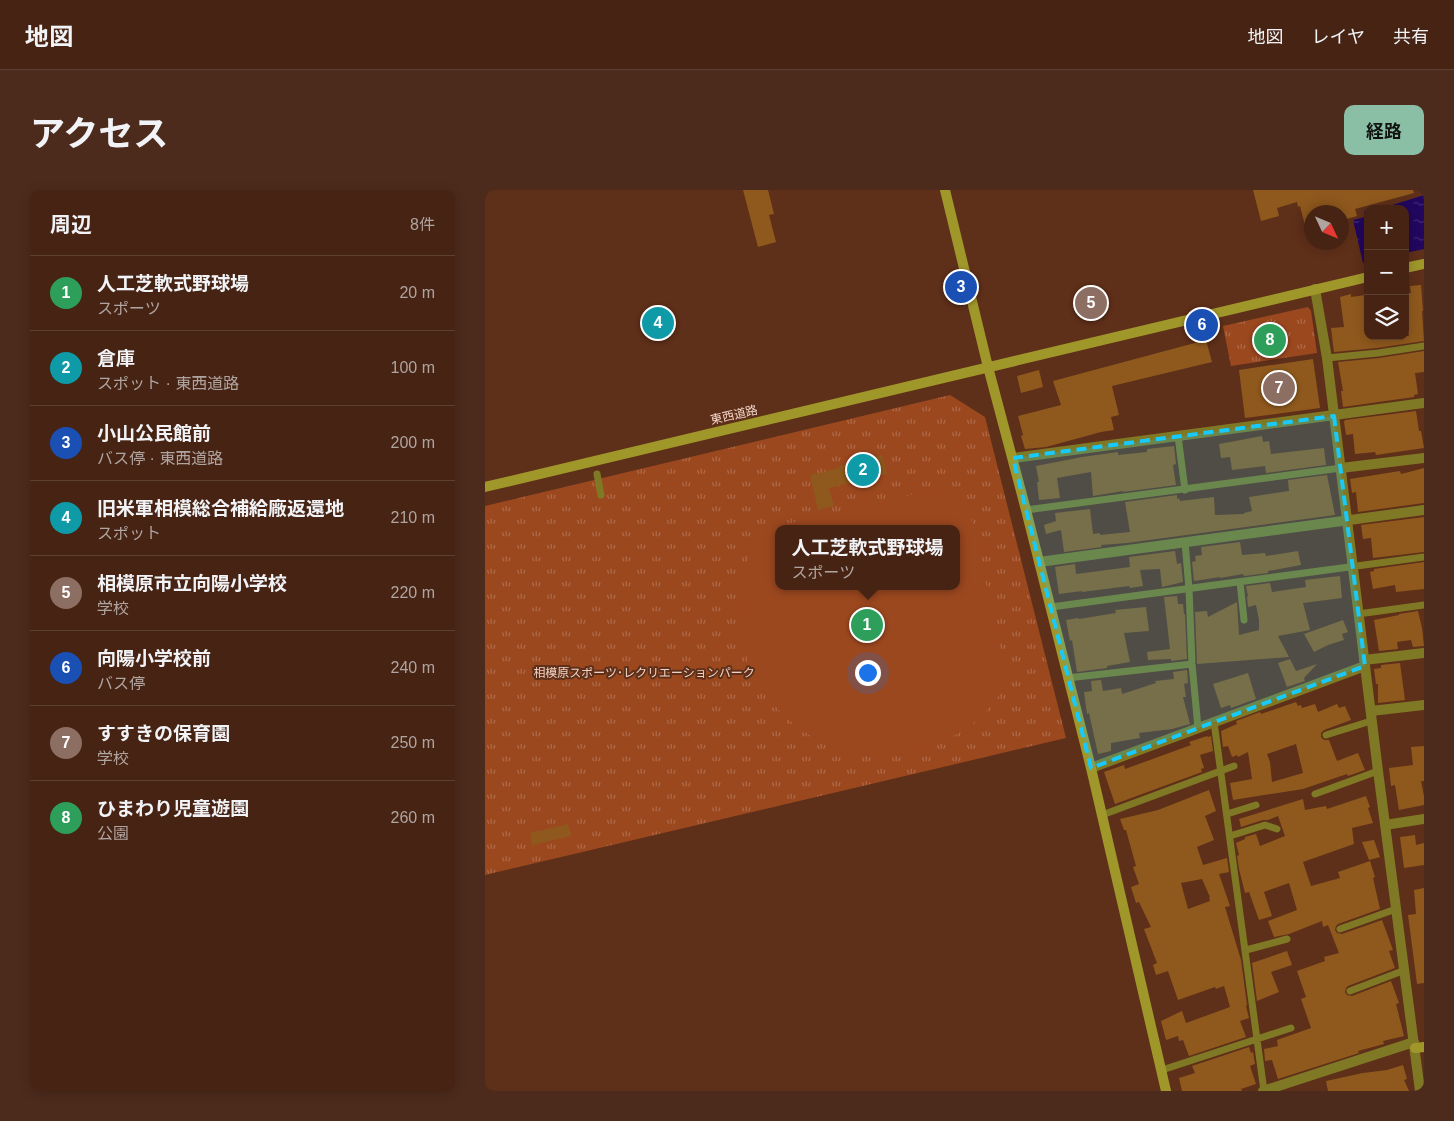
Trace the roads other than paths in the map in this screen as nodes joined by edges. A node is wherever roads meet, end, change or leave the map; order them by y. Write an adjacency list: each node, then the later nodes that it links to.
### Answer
1 (945, 190): 8 (street)
2 (1424, 264): 3 (street)
3 (1409, 267)
4 (1364, 278): 5 (street, 東西道路)
5 (1315, 289): 7 (street); 8 (street, 東西道路)
6 (1424, 346): 7 (lane)
7 (1327, 358): 10 (street)
8 (988, 367): 12 (street); 16 (street, 東西道路)
9 (1424, 403): 10 (street)
10 (1334, 416): 11 (street); 14 (street)
11 (1178, 436): 12 (street); 17 (lane)
12 (1013, 458): 19 (street)
13 (1424, 458): 14 (street)
14 (1341, 468): 17 (lane); 21 (street)
15 (597, 474): 18 (lane)
16 (485, 487)
17 (1185, 490): 19 (lane)
18 (601, 494)
19 (1026, 510): 24 (street)
20 (1424, 510): 21 (street)
21 (1347, 520): 22 (street); 25 (street)
22 (1185, 542): 24 (street); 27 (lane)
23 (1424, 557): 25 (lane)
24 (1039, 562): 29 (street)
25 (1352, 566): 26 (lane); 30 (street)
26 (1240, 582): 27 (lane); 31 (lane)
27 (1189, 589): 29 (lane); 34 (lane)
28 (1424, 605): 30 (lane)
29 (1051, 606): 35 (street)
30 (1358, 614): 33 (street)
31 (1244, 620)
32 (1424, 653): 33 (street)
33 (1365, 663): 37 (street); 38 (street)
34 (1192, 664): 35 (lane); 39 (lane)
35 (1067, 678): 42 (street)
36 (1424, 705): 37 (street)
37 (1371, 716): 40 (lane); 44 (street)
38 (1214, 722): 39 (street); 43 (lane)
39 (1198, 728): 42 (street)
40 (1326, 735)
41 (1234, 766): 43 (lane)
42 (1091, 768): 48 (street)
43 (1221, 770): 47 (lane); 48 (lane)
44 (1378, 771): 45 (lane); 50 (street)
45 (1315, 794)
46 (1256, 805): 47 (lane)
47 (1227, 814): 52 (lane)
48 (1102, 815): 62 (street)
49 (1424, 819): 50 (street)
50 (1385, 825): 53 (street)
51 (1277, 829): 52 (lane)
52 (1230, 836): 56 (lane)
53 (1396, 909): 54 (lane); 57 (street)
54 (1340, 929)
55 (1287, 939): 56 (lane)
56 (1246, 950): 60 (lane)
57 (1405, 970): 58 (lane); 61 (street)
58 (1350, 992)
59 (1291, 1028): 60 (lane)
60 (1258, 1038): 62 (lane); 64 (lane)
61 (1418, 1046): 64 (street); 65 (street)
62 (1162, 1070): 63 (street)
63 (1166, 1091)
64 (1264, 1091)
65 (1420, 1091)

